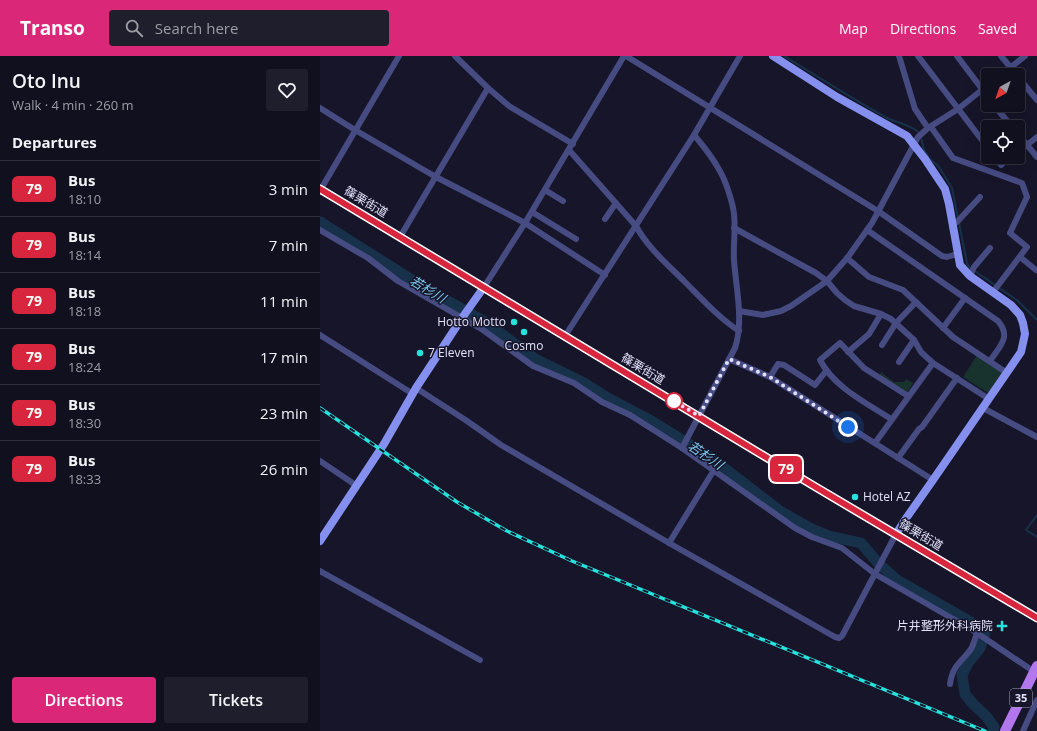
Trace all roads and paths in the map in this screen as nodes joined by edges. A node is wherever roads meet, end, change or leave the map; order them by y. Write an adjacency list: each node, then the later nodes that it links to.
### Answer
1 (399, 56): 23 (street)
2 (455, 56): 13 (street)
3 (625, 56): 17 (street); 29 (street)
4 (740, 56): 17 (street)
5 (773, 56): 26 (street)
6 (899, 56): 22 (street)
7 (918, 56): 19 (street)
8 (957, 56): 14 (street)
9 (1001, 56): 11 (street)
10 (1025, 56): 11 (street)
11 (1010, 68)
12 (1025, 86): 16 (street)
13 (488, 88): 29 (street); 35 (street)
14 (981, 89)
15 (981, 91): 19 (street)
16 (1037, 100)
17 (710, 107): 24 (street); 42 (street)
18 (320, 108): 23 (street)
19 (958, 109): 22 (street); 27 (street)
20 (1000, 112): 21 (street)
21 (1006, 120)
22 (930, 127): 26 (street); 34 (street)
23 (355, 130): 35 (street); 36 (street)
24 (694, 135): 46 (street); 47 (street)
25 (1037, 137): 30 (street)
26 (918, 138): 42 (street); 45 (street)
27 (981, 139)
28 (1025, 143): 30 (street)
29 (573, 144): 31 (street)
30 (1027, 145): 32 (street)
31 (569, 150): 37 (street); 40 (street)
32 (1037, 157)
33 (1001, 164): 34 (street)
34 (992, 172): 54 (street)
35 (436, 177): 44 (street); 50 (street)
36 (321, 189): 50 (street, 篠栗街道)
37 (545, 190): 39 (street); 41 (street)
38 (980, 197): 45 (street)
39 (563, 201)
40 (616, 203): 43 (street); 46 (street)
41 (532, 212): 44 (street); 51 (street)
42 (878, 212): 49 (street); 53 (street)
43 (605, 219)
44 (525, 223): 57 (street); 60 (street)
45 (952, 224): 53 (street)
46 (636, 226): 57 (street); 69 (street)
47 (734, 228): 59 (street); 64 (street)
48 (320, 230): 66 (street)
49 (867, 230): 55 (street); 62 (street)
50 (400, 237): 60 (street, 篠栗街道)
51 (576, 239)
52 (990, 248): 58 (street)
53 (957, 254): 58 (street)
54 (1020, 257): 56 (street); 61 (street)
55 (847, 258): 59 (street); 63 (street)
56 (1036, 270)
57 (605, 275): 71 (street)
58 (970, 276): 61 (street)
59 (826, 281): 64 (street); 65 (street)
60 (484, 287): 66 (street); 71 (street, 篠栗街道)
61 (993, 292): 80 (street)
62 (964, 298): 68 (street); 76 (street)
63 (916, 302): 67 (street); 68 (street)
64 (739, 311): 69 (street)
65 (881, 314): 67 (street); 74 (street)
66 (462, 318): 83 (street); 91 (street)
67 (896, 323): 72 (street); 73 (street)
68 (943, 328): 76 (street)
69 (739, 331): 75 (street)
70 (320, 335): 83 (street)
71 (565, 336): 87 (street, 篠栗街道)
72 (914, 340): 77 (street); 78 (street)
73 (882, 345)
74 (848, 352): 79 (street); 84 (street)
75 (729, 359): 81 (street); 87 (street)
76 (990, 361): 80 (street)
77 (899, 362)
78 (933, 363): 82 (street); 84 (street)
79 (826, 372): 81 (street); 88 (street)
80 (1007, 372): 85 (street)
81 (770, 377): 90 (street)
82 (957, 378): 85 (street); 92 (street)
83 (414, 391): 96 (street); 99 (street)
84 (908, 396): 88 (street)
85 (989, 399): 86 (street)
86 (983, 408): 89 (street); 95 (street)
87 (699, 416): 91 (street); 97 (street, 篠栗街道)
88 (891, 419): 90 (street)
89 (1037, 437)
90 (875, 443): 92 (street)
91 (682, 448): 94 (street)
92 (898, 458): 95 (street)
93 (320, 461): 96 (street)
94 (714, 470): 99 (street); 101 (street)
95 (934, 480): 97 (street)
96 (357, 486): 98 (street)
97 (896, 534): 101 (street); 102 (street, 篠栗街道)
98 (320, 541)
99 (669, 543): 101 (street)
100 (320, 571): 104 (street)
101 (875, 574): 103 (street)
102 (1037, 618)
103 (977, 633): 106 (street); 108 (street)
104 (480, 660)
105 (1037, 666): 110 (main road, 35)
106 (1037, 674)
107 (1037, 681): 111 (main road, 35)
108 (950, 684)
109 (1037, 700): 112 (street)
110 (1006, 731)
111 (1013, 731)
112 (1024, 731)

